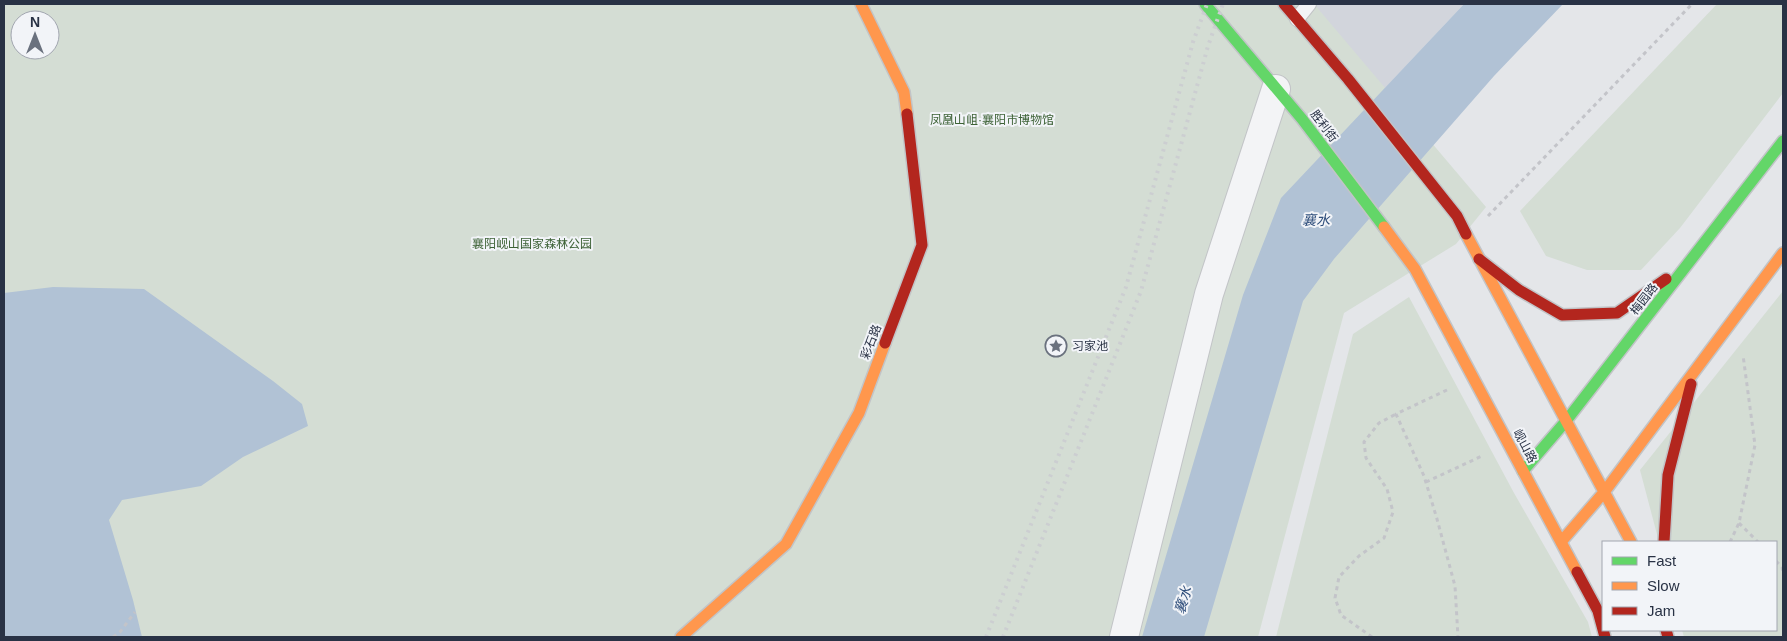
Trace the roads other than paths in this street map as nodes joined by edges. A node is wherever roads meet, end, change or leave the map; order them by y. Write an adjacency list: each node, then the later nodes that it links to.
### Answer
1 (861, 4): 20 (main road, 彩石路)
2 (1206, 4): 6 (main road, 胜利街)
3 (1284, 4): 5 (main road)
4 (1309, 4): 5 (lane)
5 (1297, 19): 9 (main road)
6 (1276, 88): 11 (main road, 胜利街); 21 (street)
7 (1783, 141): 10 (main road, 梅园路)
8 (1783, 253): 12 (main road)
9 (1478, 259): 10 (main road); 13 (main road)
10 (1688, 264): 13 (main road, 梅园路)
11 (1415, 269): 14 (main road, 岘山路)
12 (1695, 372): 15 (main road); 17 (main road)
13 (1566, 422): 14 (main road, 梅园路); 15 (main road)
14 (1523, 471): 18 (main road, 岘山路)
15 (1605, 491): 16 (main road); 18 (main road)
16 (1630, 541)
17 (1664, 541)
18 (1561, 542): 19 (main road, 岘山路)
19 (1602, 626)
20 (681, 637)
21 (1124, 637)

